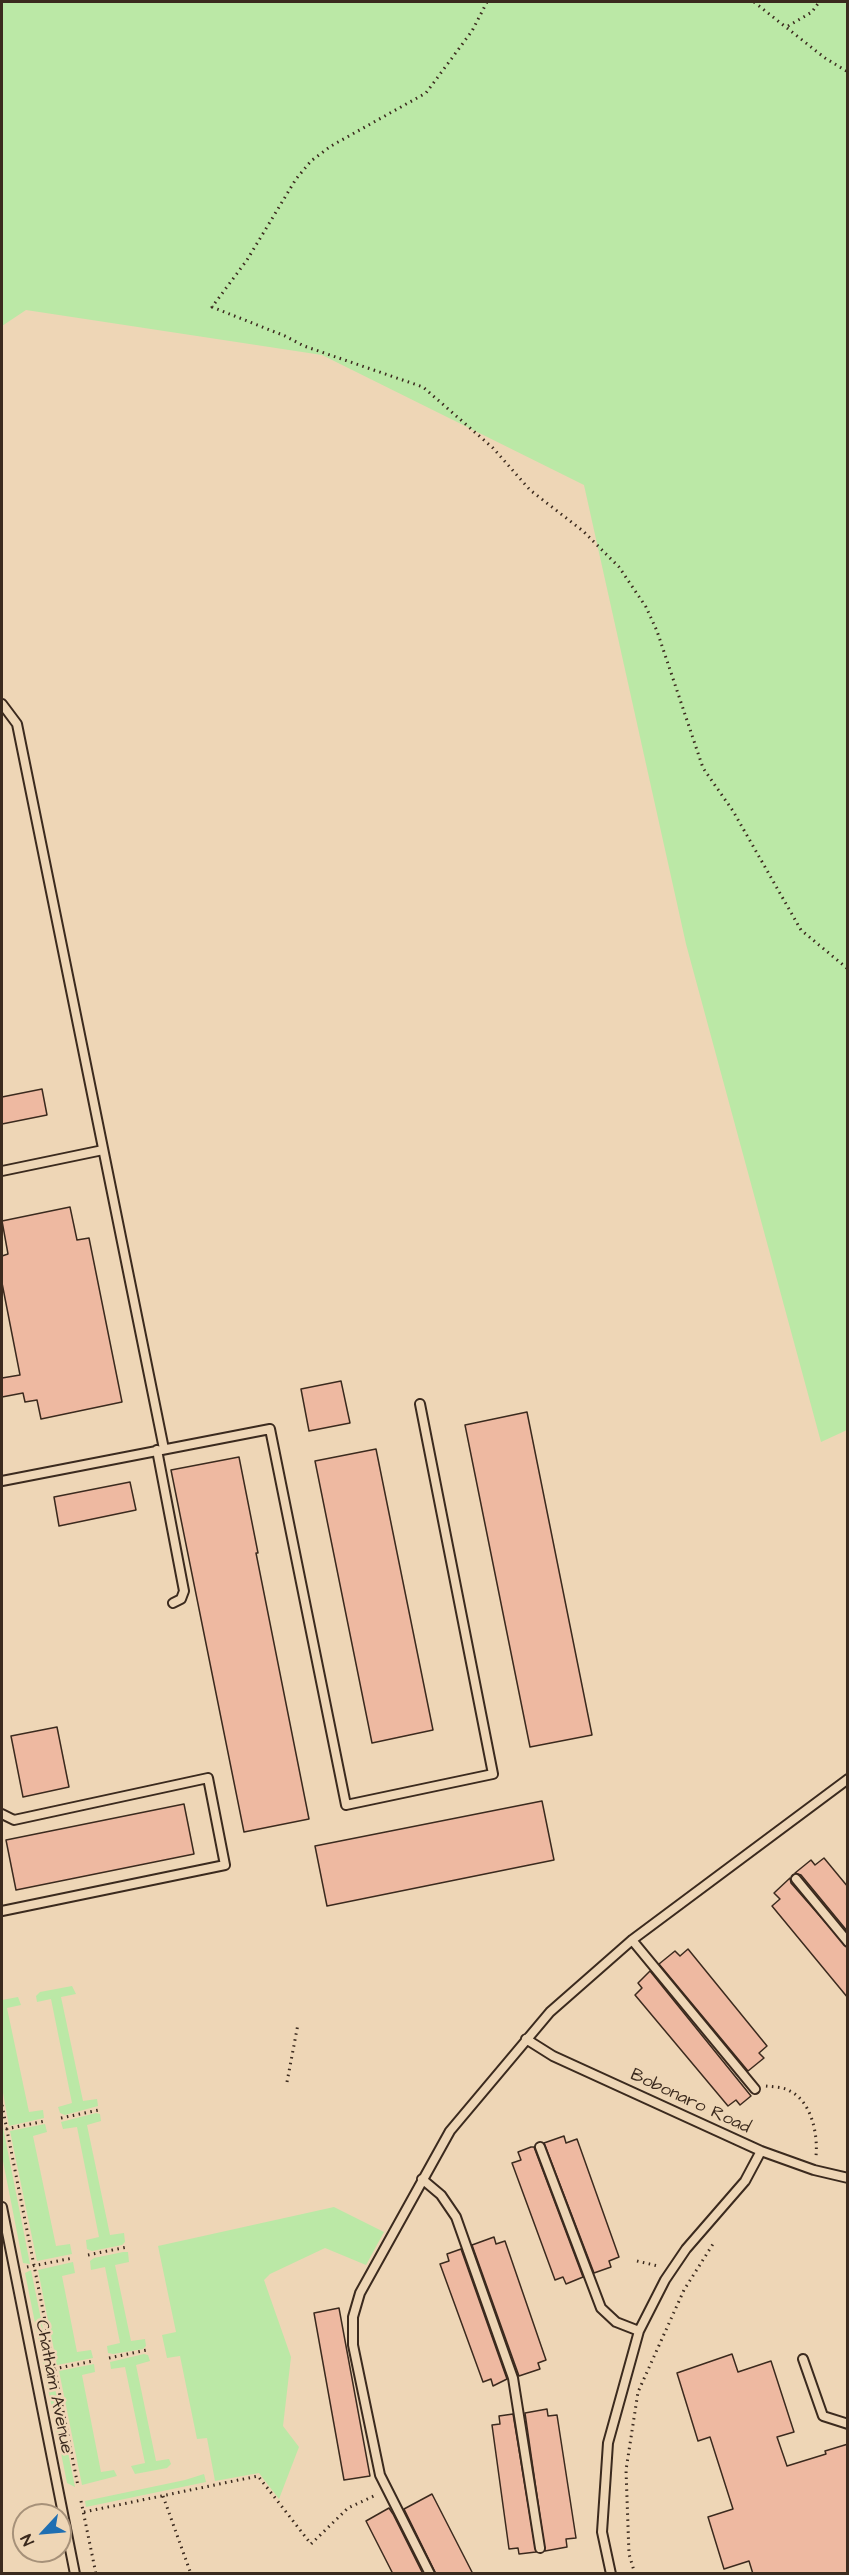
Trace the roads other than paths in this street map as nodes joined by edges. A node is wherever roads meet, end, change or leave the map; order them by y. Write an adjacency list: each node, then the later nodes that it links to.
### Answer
1 (2, 704): 2 (lane)
2 (103, 1150): 3 (lane); 5 (lane)
3 (2, 1171)
4 (420, 1404): 5 (lane)
5 (160, 1449): 6 (lane); 7 (lane)
6 (2, 1481)
7 (173, 1603)
8 (848, 1779): 12 (lane)
9 (2, 1814): 11 (lane)
10 (796, 1879): 13 (lane)
11 (2, 1911)
12 (632, 1940): 14 (lane); 15 (lane)
13 (848, 1942)
14 (526, 2039): 17 (lane, Bobonaro Road); 19 (lane)
15 (755, 2089)
16 (540, 2147): 21 (lane)
17 (761, 2151): 18 (lane, Bobonaro Road); 21 (lane)
18 (848, 2178)
19 (422, 2179): 24 (lane); 26 (lane)
20 (2, 2207): 25 (lane, Chatham Avenue)
21 (639, 2331): 27 (lane)
22 (803, 2359): 23 (lane)
23 (848, 2424)
24 (540, 2548)
25 (75, 2574)
26 (430, 2574)
27 (611, 2574)

